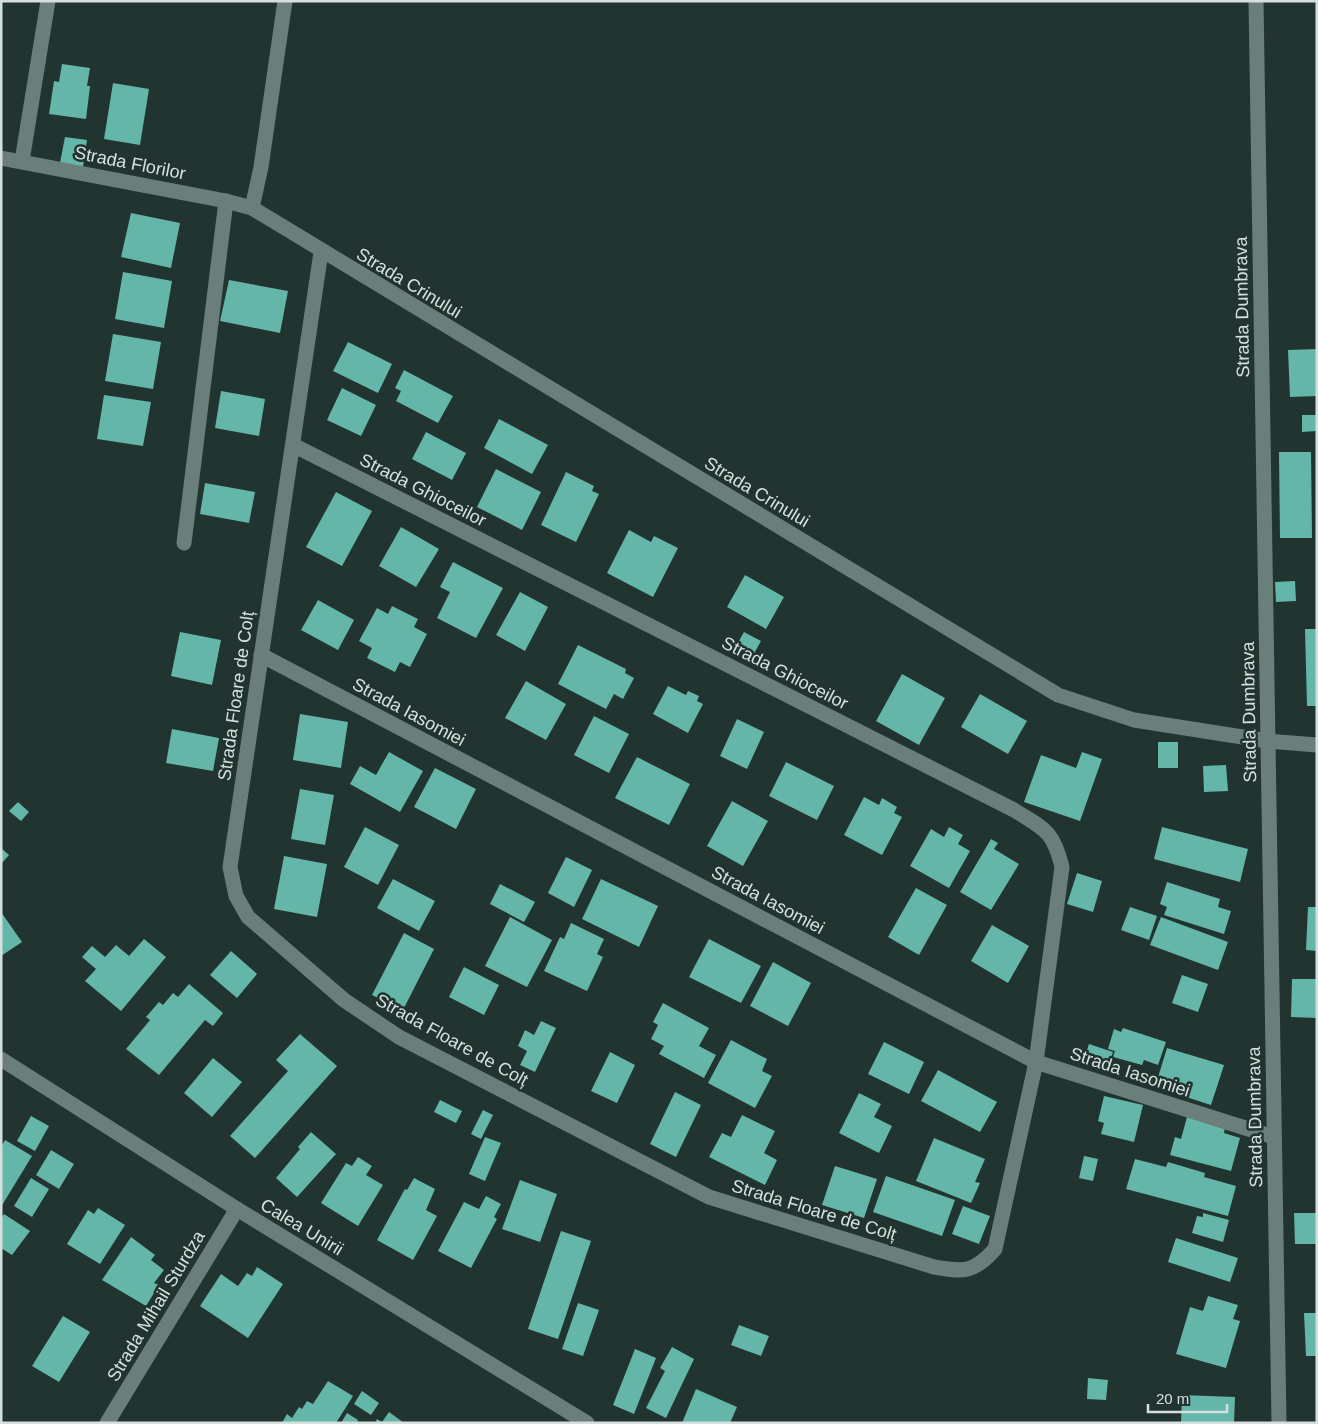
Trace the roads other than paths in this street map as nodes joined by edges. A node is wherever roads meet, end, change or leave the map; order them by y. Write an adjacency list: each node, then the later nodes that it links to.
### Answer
1 (48, 1): 5 (street)
2 (285, 1): 7 (street)
3 (1256, 1): 12 (street, Strada Dumbrava)
4 (1, 158): 5 (street, Strada Florilor)
5 (22, 161): 6 (street, Strada Florilor)
6 (226, 201): 7 (street, Strada Florilor); 10 (street)
7 (252, 208): 8 (street, Strada Crinului)
8 (321, 252): 9 (street, Strada Floare de Colț); 12 (street, Strada Crinului)
9 (293, 445): 11 (street, Strada Floare de Colț); 15 (street, Strada Ghioceilor)
10 (184, 543)
11 (261, 655): 15 (street, Strada Iasomiei); 15 (street, Strada Floare de Colț)
12 (1268, 741): 13 (street, Strada Crinului); 16 (street, Strada Dumbrava)
13 (1317, 745)
14 (1, 1059): 17 (street, Calea Unirii)
15 (1036, 1062): 16 (street, Strada Iasomiei)
16 (1274, 1137): 20 (street, Strada Dumbrava)
17 (237, 1210): 18 (street, Strada Mihail Sturdza); 19 (street, Calea Unirii)
18 (107, 1423)
19 (587, 1423)
20 (1279, 1423)

